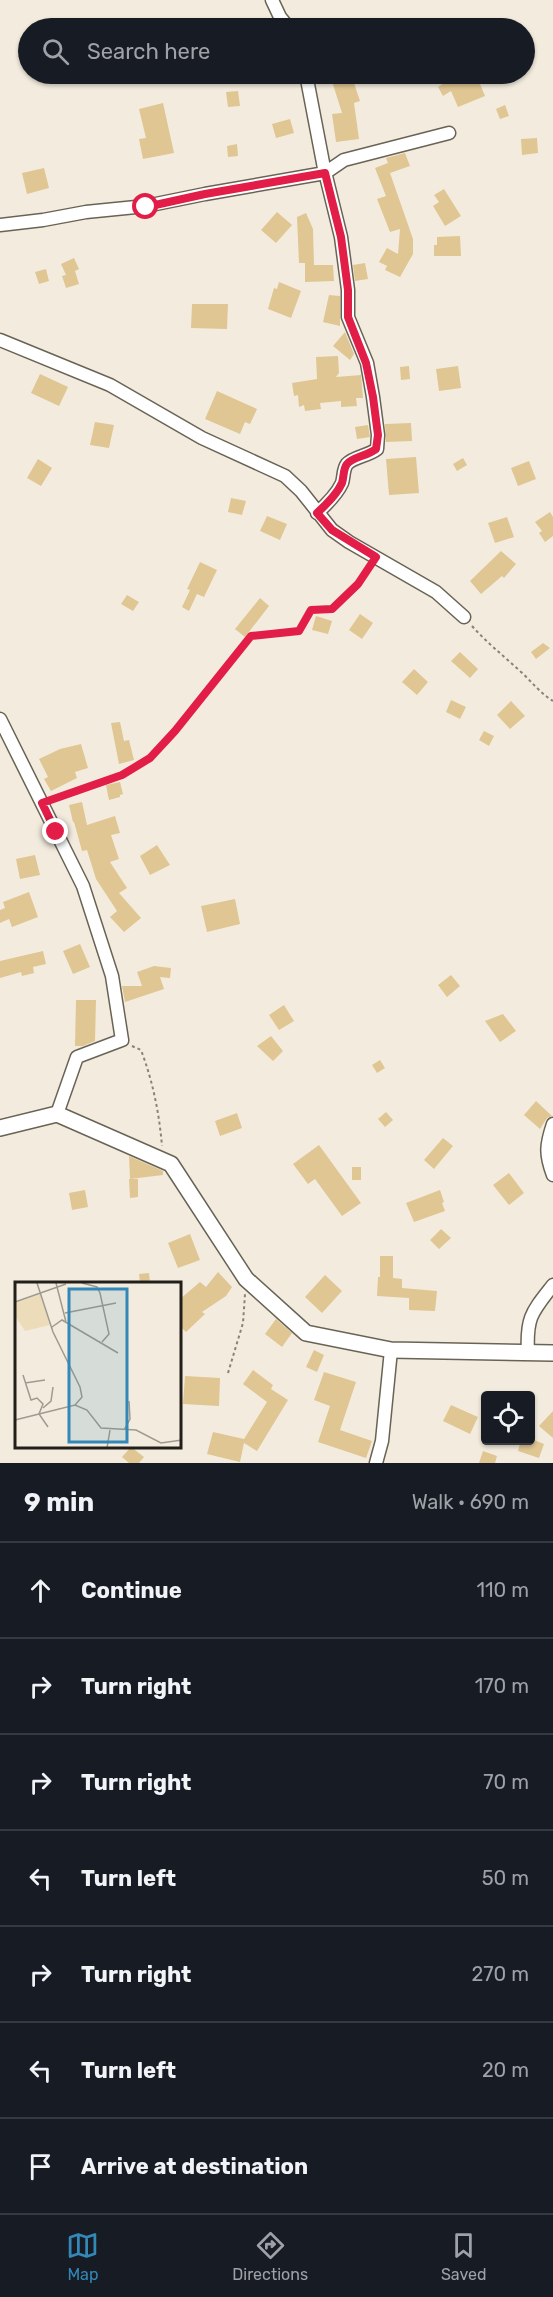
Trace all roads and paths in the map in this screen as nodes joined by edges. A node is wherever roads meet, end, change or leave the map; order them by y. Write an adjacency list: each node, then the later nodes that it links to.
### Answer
1 (272, 0): 2 (street)
2 (281, 18)
3 (308, 84): 5 (street)
4 (449, 133): 5 (street)
5 (325, 173): 6 (street); 8 (street)
6 (0, 225)
7 (0, 340): 8 (street)
8 (317, 513): 9 (street)
9 (376, 557): 10 (street); 13 (path)
10 (464, 617): 11 (path)
11 (553, 701)
12 (0, 719): 13 (street)
13 (42, 803): 14 (street)
14 (122, 1040): 15 (street); 18 (path)
15 (57, 1114): 17 (street); 18 (street)
16 (553, 1124): 19 (street)
17 (0, 1128)
18 (164, 1161): 20 (street)
19 (553, 1175)
20 (246, 1279): 22 (street); 25 (path)
21 (553, 1284): 23 (street)
22 (391, 1350): 23 (street); 26 (street)
23 (528, 1353): 24 (street)
24 (553, 1353)
25 (228, 1373)
26 (376, 1463)

